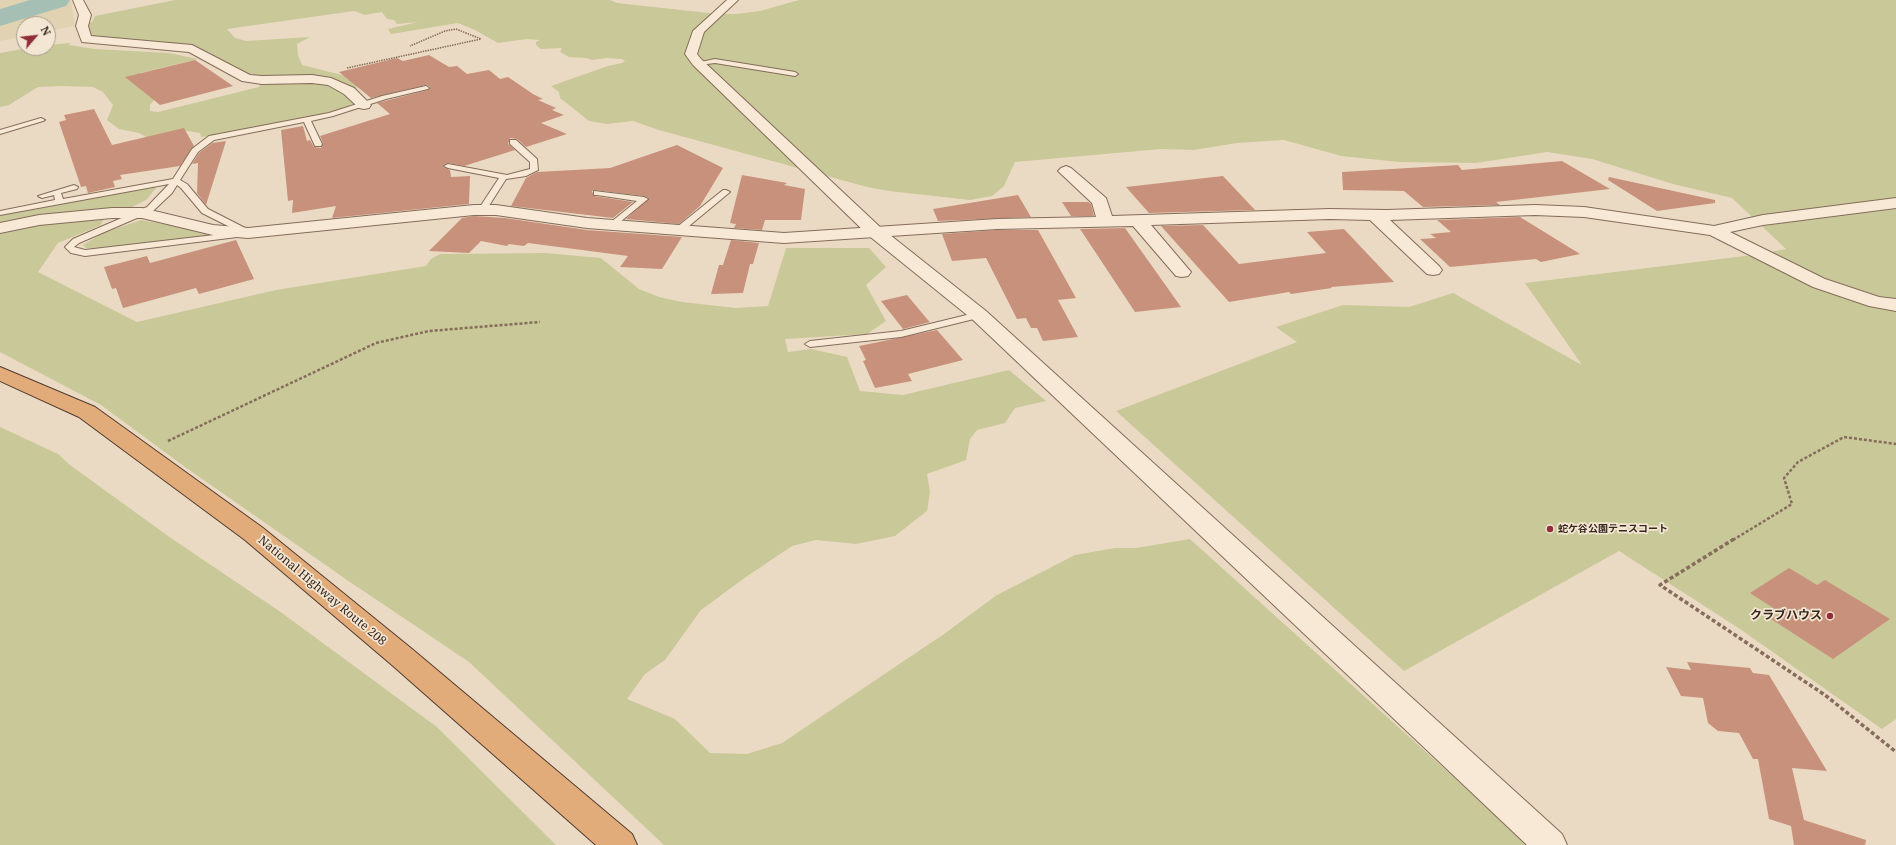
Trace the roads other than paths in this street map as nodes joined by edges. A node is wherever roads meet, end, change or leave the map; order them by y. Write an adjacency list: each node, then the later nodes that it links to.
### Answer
1 (78, 0): 6 (street)
2 (733, 0): 3 (street)
3 (699, 63): 4 (lane); 32 (street)
4 (795, 74)
5 (426, 88): 6 (lane)
6 (364, 105): 8 (lane)
7 (41, 120): 9 (lane)
8 (307, 120): 11 (lane); 15 (lane)
9 (0, 132)
10 (513, 142): 14 (lane)
11 (318, 144)
12 (448, 166): 14 (lane)
13 (1066, 171): 28 (street)
14 (504, 177): 23 (lane)
15 (175, 181): 21 (lane); 25 (lane); 34 (lane)
16 (74, 187): 17 (lane)
17 (57, 192): 20 (lane); 21 (lane)
18 (726, 192): 31 (lane)
19 (597, 193): 29 (lane)
20 (42, 196)
21 (60, 202): 24 (lane)
22 (1896, 203): 33 (street)
23 (482, 210): 29 (street); 34 (street)
24 (0, 213)
25 (142, 213): 30 (street); 34 (street); 34 (lane)
26 (1375, 215): 27 (street); 33 (street); 35 (street)
27 (1137, 220): 28 (street); 36 (street)
28 (1105, 221): 32 (street)
29 (614, 224): 31 (street)
30 (0, 228)
31 (680, 229): 32 (street)
32 (874, 230): 38 (street)
33 (1714, 231): 37 (street)
34 (248, 233)
35 (1433, 270)
36 (1182, 272)
37 (1896, 305)
38 (979, 315): 39 (lane); 42 (street)
39 (810, 344)
40 (0, 373): 41 (highway, National Highway Route 208)
41 (620, 845)
42 (1550, 845)

